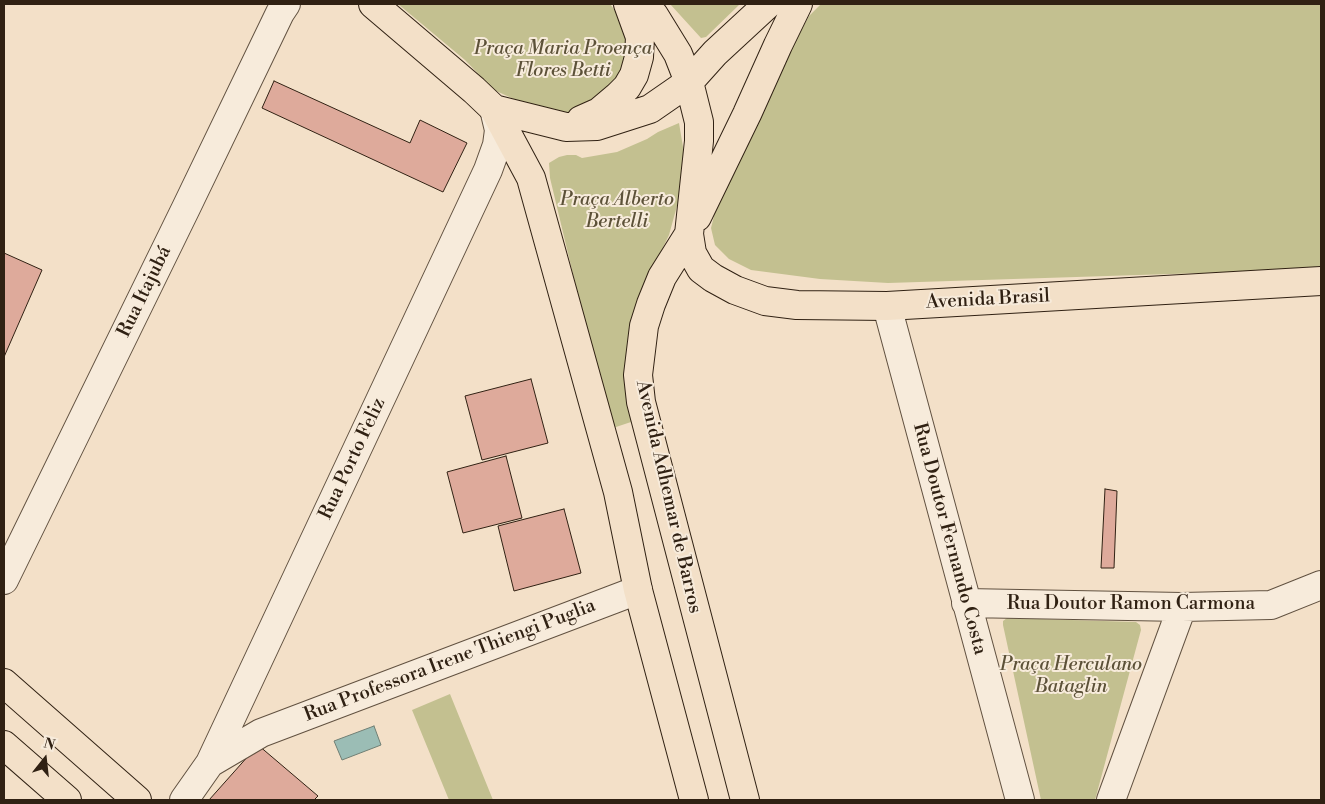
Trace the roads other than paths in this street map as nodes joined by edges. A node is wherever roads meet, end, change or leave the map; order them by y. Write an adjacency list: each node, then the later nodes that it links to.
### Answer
1 (286, 4): 13 (street, Rua Itajubá)
2 (372, 4): 8 (main road)
3 (628, 4): 9 (main road)
4 (640, 4): 7 (main road, Avenida Adhemar de Barros)
5 (768, 4): 7 (main road)
6 (798, 4): 10 (main road)
7 (689, 82): 9 (main road); 10 (main road, Avenida Adhemar de Barros)
8 (494, 109): 9 (main road); 15 (main road); 19 (street, Rua Porto Feliz)
9 (566, 128)
10 (689, 234): 12 (main road, Avenida Brasil); 27 (main road, Avenida Adhemar de Barros)
11 (1321, 281): 12 (main road, Avenida Brasil)
12 (887, 306): 16 (street, Rua Doutor Fernando Costa)
13 (4, 580)
14 (1321, 585): 17 (street, Rua Doutor Ramon Carmona)
15 (638, 590): 20 (street, Rua Professora Irene Thiengi Puglia); 26 (main road)
16 (966, 602): 17 (street, Rua Doutor Ramon Carmona); 28 (street, Rua Doutor Fernando Costa)
17 (1182, 607): 29 (street)
18 (4, 683): 24 (main road)
19 (233, 714): 20 (street); 22 (street, Rua Porto Feliz)
20 (261, 732): 22 (street, Rua Professora Irene Thiengi Puglia)
21 (4, 746): 23 (main road)
22 (210, 763): 25 (street, Rua Porto Feliz)
23 (67, 800)
24 (137, 800)
25 (184, 800)
26 (694, 800)
27 (745, 800)
28 (1020, 800)
29 (1111, 800)

